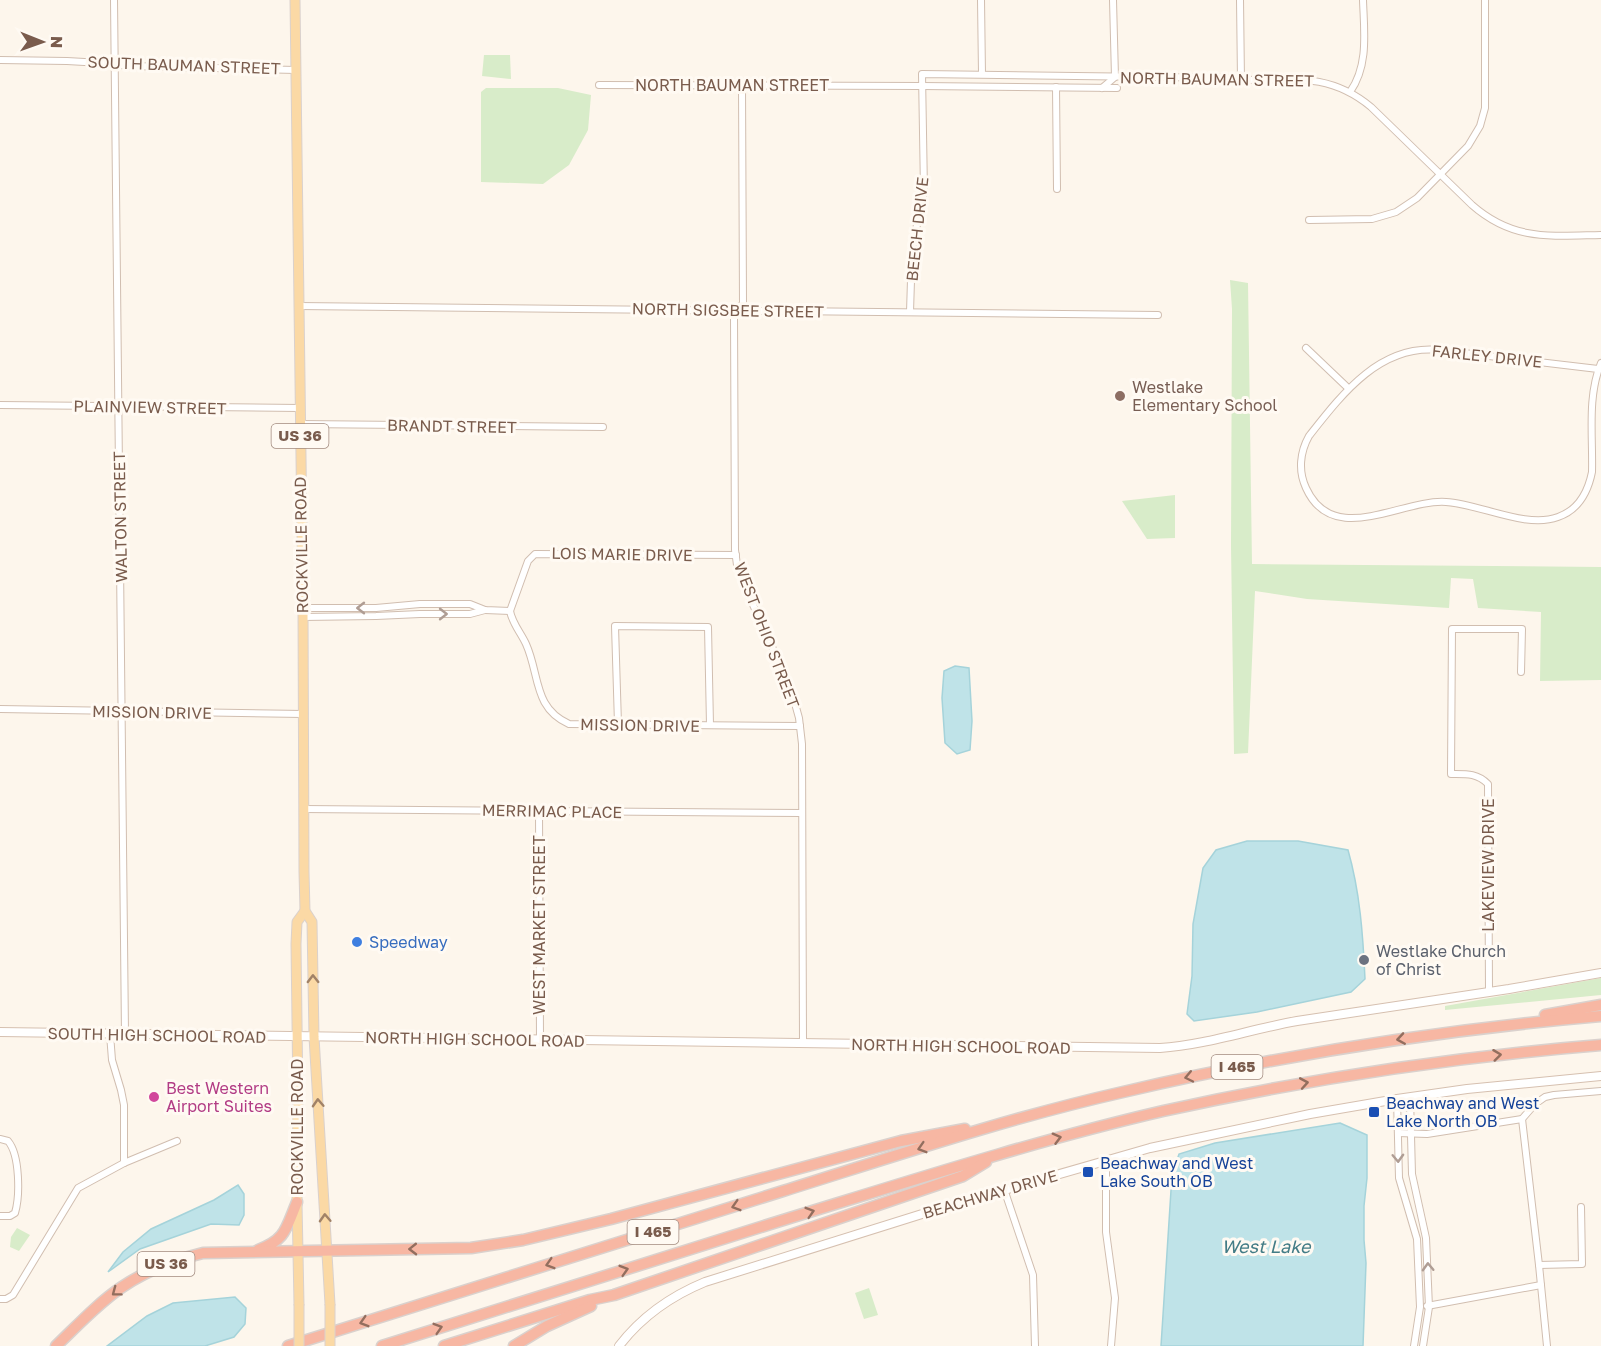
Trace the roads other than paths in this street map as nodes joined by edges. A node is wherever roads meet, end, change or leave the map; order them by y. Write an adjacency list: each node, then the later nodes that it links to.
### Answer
1 (114, 0): 9 (street, WALTON STREET)
2 (295, 0): 10 (main road, ROCKVILLE ROAD / US 36)
3 (981, 0): 12 (street)
4 (1113, 0): 13 (street)
5 (1240, 0): 14 (street)
6 (1364, 0): 21 (street)
7 (1485, 0): 22 (street)
8 (0, 60): 9 (street, SOUTH BAUMAN STREET)
9 (115, 64): 10 (street, SOUTH BAUMAN STREET); 34 (street, WALTON STREET)
10 (296, 69): 26 (main road, ROCKVILLE ROAD / US 36)
11 (922, 74): 12 (street, NORTH BAUMAN STREET); 17 (street, BEECH DRIVE)
12 (982, 74): 13 (street, NORTH BAUMAN STREET)
13 (1115, 76): 14 (street, NORTH BAUMAN STREET); 19 (street)
14 (1241, 80): 21 (street, NORTH BAUMAN STREET)
15 (599, 85): 16 (street, NORTH BAUMAN STREET)
16 (742, 86): 17 (street, NORTH BAUMAN STREET); 27 (street, WEST OHIO STREET)
17 (922, 86): 18 (street, NORTH BAUMAN STREET); 28 (street, BEECH DRIVE)
18 (1056, 87): 19 (street, NORTH BAUMAN STREET); 23 (street)
19 (1101, 88): 20 (street, NORTH BAUMAN STREET)
20 (1117, 88)
21 (1350, 92): 22 (street, NORTH BAUMAN STREET)
22 (1440, 174): 24 (street); 25 (street, NORTH BAUMAN STREET)
23 (1057, 189)
24 (1309, 220)
25 (1601, 235)
26 (298, 306): 27 (street, NORTH SIGSBEE STREET); 35 (main road, ROCKVILLE ROAD / US 36)
27 (739, 310): 28 (street, NORTH SIGSBEE STREET); 38 (street, WEST OHIO STREET)
28 (910, 312): 29 (street, NORTH SIGSBEE STREET)
29 (1158, 315)
30 (1306, 348): 32 (street)
31 (1600, 367): 32 (street, FARLEY DRIVE); 32 (street, FARLEY DRIVE)
32 (1348, 388)
33 (0, 405): 34 (street, PLAINVIEW STREET)
34 (118, 407): 35 (street, PLAINVIEW STREET); 43 (street, WALTON STREET)
35 (300, 408): 36 (main road, ROCKVILLE ROAD / US 36)
36 (300, 424): 37 (street, BRANDT STREET); 40 (main road, ROCKVILLE ROAD / US 36)
37 (603, 427)
38 (736, 555): 39 (street, LOIS MARIE DRIVE); 47 (street, WEST OHIO STREET)
39 (510, 610): 40 (street); 45 (street, MISSION DRIVE)
40 (303, 612): 44 (main road, ROCKVILLE ROAD / US 36)
41 (1521, 672): 53 (street, LAKEVIEW DRIVE)
42 (0, 709): 43 (street, MISSION DRIVE)
43 (122, 711): 44 (street, MISSION DRIVE); 59 (street, WALTON STREET)
44 (303, 714): 48 (main road, ROCKVILLE ROAD / US 36)
45 (618, 724): 46 (street, MISSION DRIVE); 46 (street)
46 (710, 725): 47 (street, MISSION DRIVE)
47 (800, 726): 50 (street, WEST OHIO STREET)
48 (303, 809): 49 (street, MERRIMAC PLACE); 51 (main road, ROCKVILLE ROAD / US 36)
49 (539, 811): 50 (street, MERRIMAC PLACE); 62 (street, WEST MARKET STREET)
50 (802, 813): 63 (street, WEST OHIO STREET)
51 (305, 911): 60 (main road, ROCKVILLE ROAD / US 36); 61 (main road, ROCKVILLE ROAD / US 36, one-way to 51)
52 (1601, 973): 53 (street, NORTH HIGH SCHOOL ROAD)
53 (1489, 992): 63 (street, NORTH HIGH SCHOOL ROAD)
54 (1601, 1005): 56 (highway)
55 (1601, 1017): 56 (highway, I 465)
56 (1459, 1030): 69 (highway, I 465, one-way to 69)
57 (0, 1032): 58 (street, SOUTH HIGH SCHOOL ROAD)
58 (110, 1034): 59 (street, SOUTH HIGH SCHOOL ROAD); 77 (street)
59 (125, 1034): 60 (street, SOUTH HIGH SCHOOL ROAD)
60 (297, 1037): 61 (street, SOUTH HIGH SCHOOL ROAD); 79 (main road, ROCKVILLE ROAD / US 36)
61 (314, 1037): 62 (street, NORTH HIGH SCHOOL ROAD); 83 (main road, ROCKVILLE ROAD / US 36, one-way to 61)
62 (540, 1040): 63 (street, NORTH HIGH SCHOOL ROAD)
63 (803, 1044)
64 (1601, 1045): 75 (highway, I 465, one-way to 64)
65 (1601, 1076): 67 (street, BEACHWAY DRIVE)
66 (1601, 1091): 70 (street)
67 (1410, 1097): 68 (street, BEACHWAY DRIVE); 72 (street)
68 (1397, 1099): 71 (street); 76 (street, BEACHWAY DRIVE)
69 (1019, 1119): 83 (highway, one-way to 83); 92 (highway, I 465, one-way to 92)
70 (1522, 1119): 72 (street); 85 (street)
71 (1398, 1133): 72 (street); 90 (street, one-way to 90)
72 (1411, 1133): 89 (street, one-way to 72)
73 (0, 1139): 81 (street)
74 (177, 1141): 77 (street)
75 (1000, 1154): 87 (highway); 95 (highway, I 465, one-way to 75)
76 (1106, 1160): 78 (street, BEACHWAY DRIVE); 100 (street)
77 (124, 1163): 88 (street)
78 (1004, 1189): 98 (street, BEACHWAY DRIVE); 99 (street)
79 (297, 1202): 82 (main road, ROCKVILLE ROAD); 84 (highway, US 36)
80 (1581, 1207): 85 (street)
81 (0, 1216)
82 (298, 1252): 83 (highway); 84 (highway); 93 (main road, ROCKVILLE ROAD, bridge)
83 (327, 1252): 94 (main road, ROCKVILLE ROAD / US 36, bridge)
84 (249, 1253): 91 (highway, US 36, one-way to 91)
85 (1539, 1265): 86 (street)
86 (1541, 1285): 89 (street); 103 (street)
87 (614, 1295): 96 (highway); 97 (highway)
88 (4, 1299)
89 (1429, 1305): 90 (street); 102 (street)
90 (1420, 1307): 101 (street)
91 (56, 1346)
92 (288, 1346)
93 (299, 1346)
94 (330, 1346)
95 (382, 1346)
96 (444, 1346)
97 (514, 1346)
98 (619, 1346)
99 (1035, 1346)
100 (1111, 1346)
101 (1414, 1346)
102 (1424, 1346)
103 (1547, 1346)

